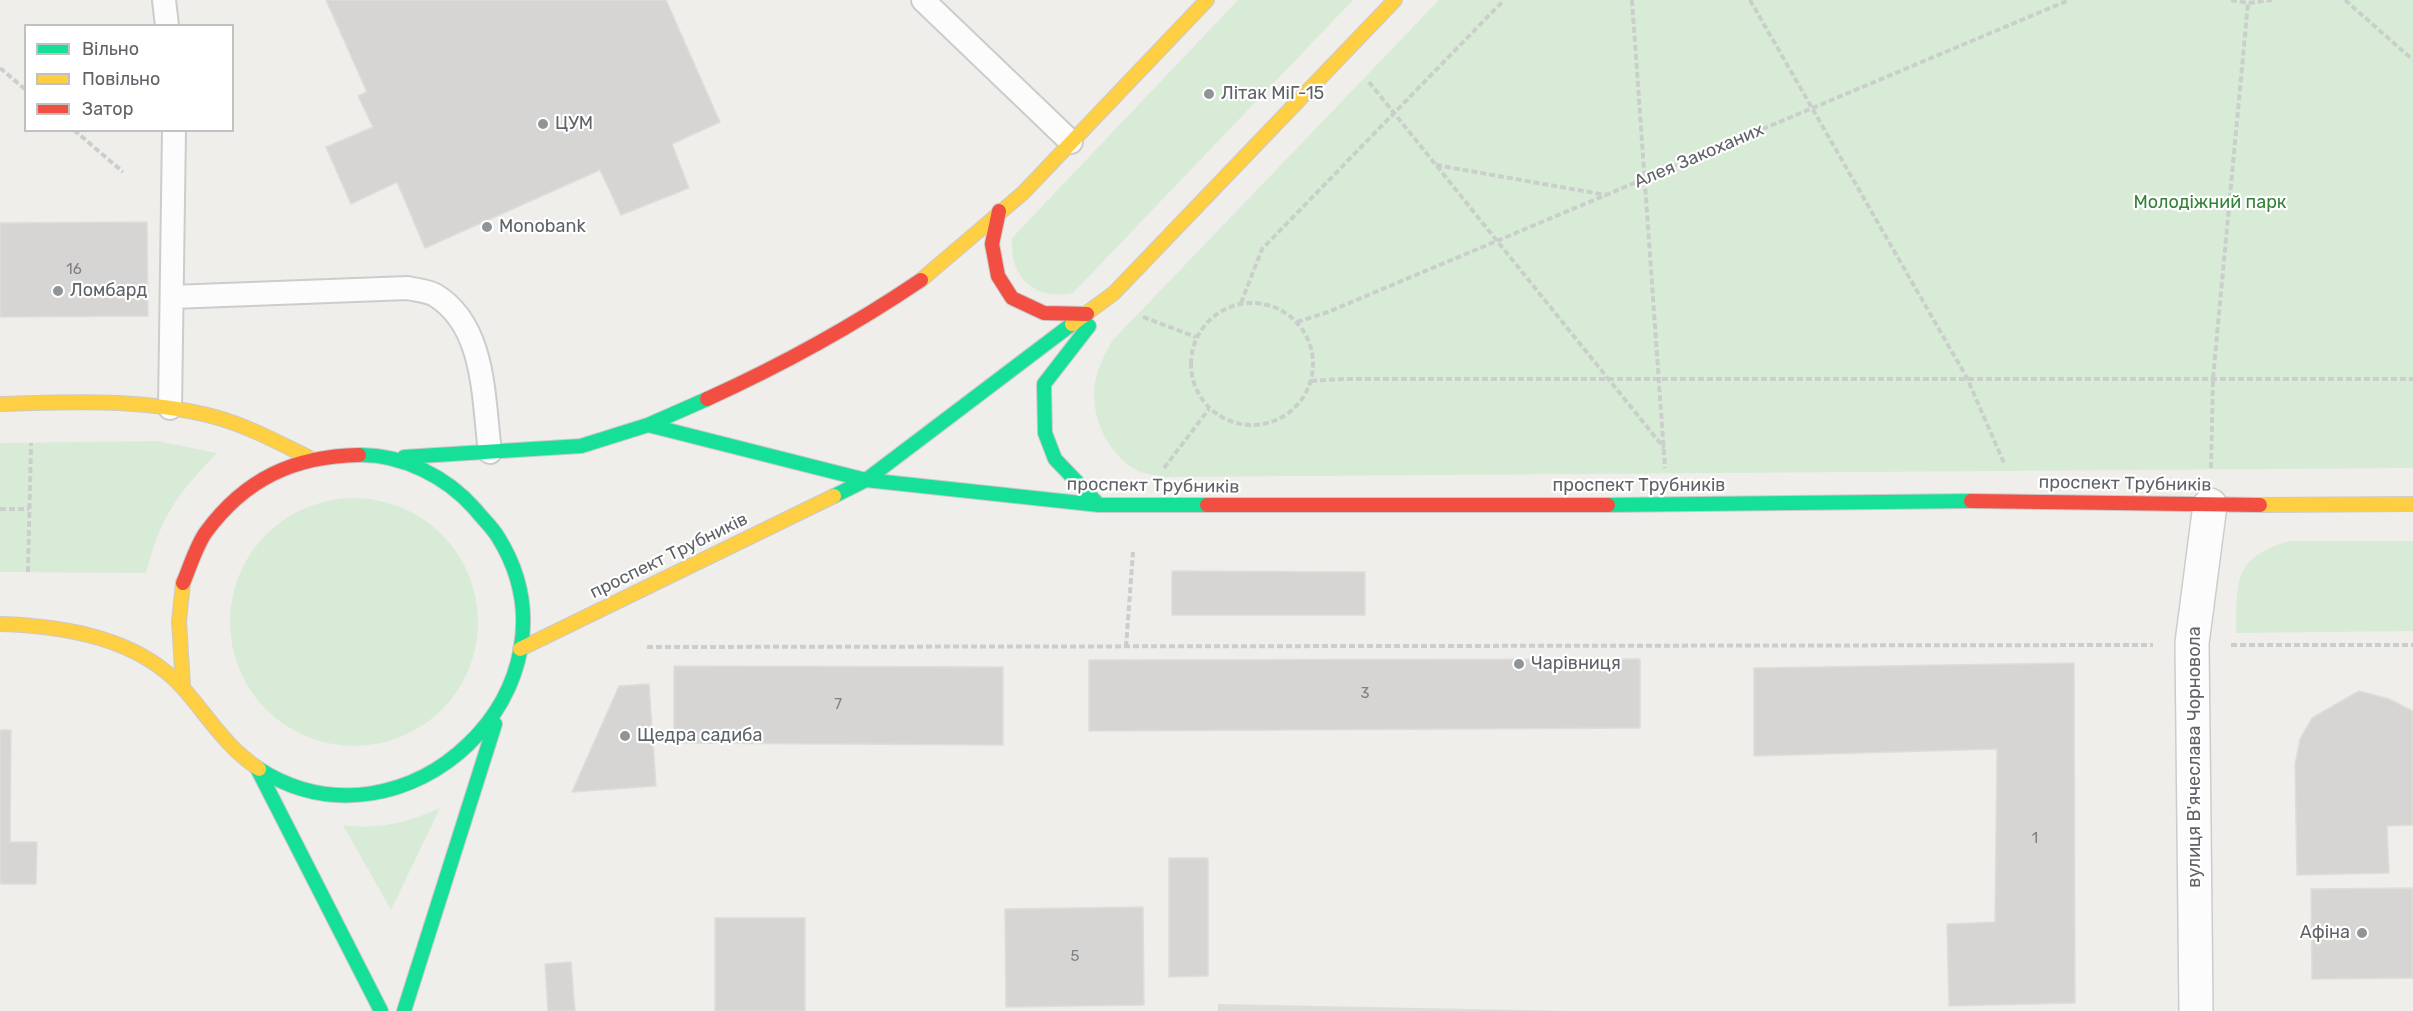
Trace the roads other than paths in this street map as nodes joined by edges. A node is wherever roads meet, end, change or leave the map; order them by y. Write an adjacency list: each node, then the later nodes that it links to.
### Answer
1 (164, 0): 5 (lane)
2 (923, 0): 7 (lane)
3 (1207, 0): 7 (main road)
4 (1395, 0): 9 (main road, проспект Трубників)
5 (167, 24)
6 (174, 132): 10 (lane)
7 (1071, 142): 8 (main road)
8 (999, 212): 11 (main road); 14 (main road)
9 (1114, 293): 11 (main road, проспект Трубників); 21 (main road)
10 (172, 297): 13 (lane); 15 (lane)
11 (1087, 314): 18 (main road, проспект Трубників)
12 (0, 404): 13 (main road)
13 (170, 408): 16 (main road)
14 (648, 425): 15 (main road); 18 (main road, проспект Трубників)
15 (490, 452): 17 (main road)
16 (308, 457): 17 (main road); 24 (main road)
17 (395, 458): 23 (main road)
18 (866, 480): 21 (main road, проспект Трубників); 23 (main road, проспект Трубників)
19 (2413, 504): 20 (main road, проспект Трубників)
20 (2210, 505): 21 (main road, проспект Трубників); 29 (street, вулиця В'ячеслава Чорновола)
21 (1099, 506)
22 (0, 624): 24 (main road)
23 (520, 649): 25 (main road)
24 (183, 686): 26 (main road)
25 (500, 708): 26 (main road); 28 (main road)
26 (256, 768): 27 (main road)
27 (381, 1011)
28 (404, 1011)
29 (2196, 1011)

